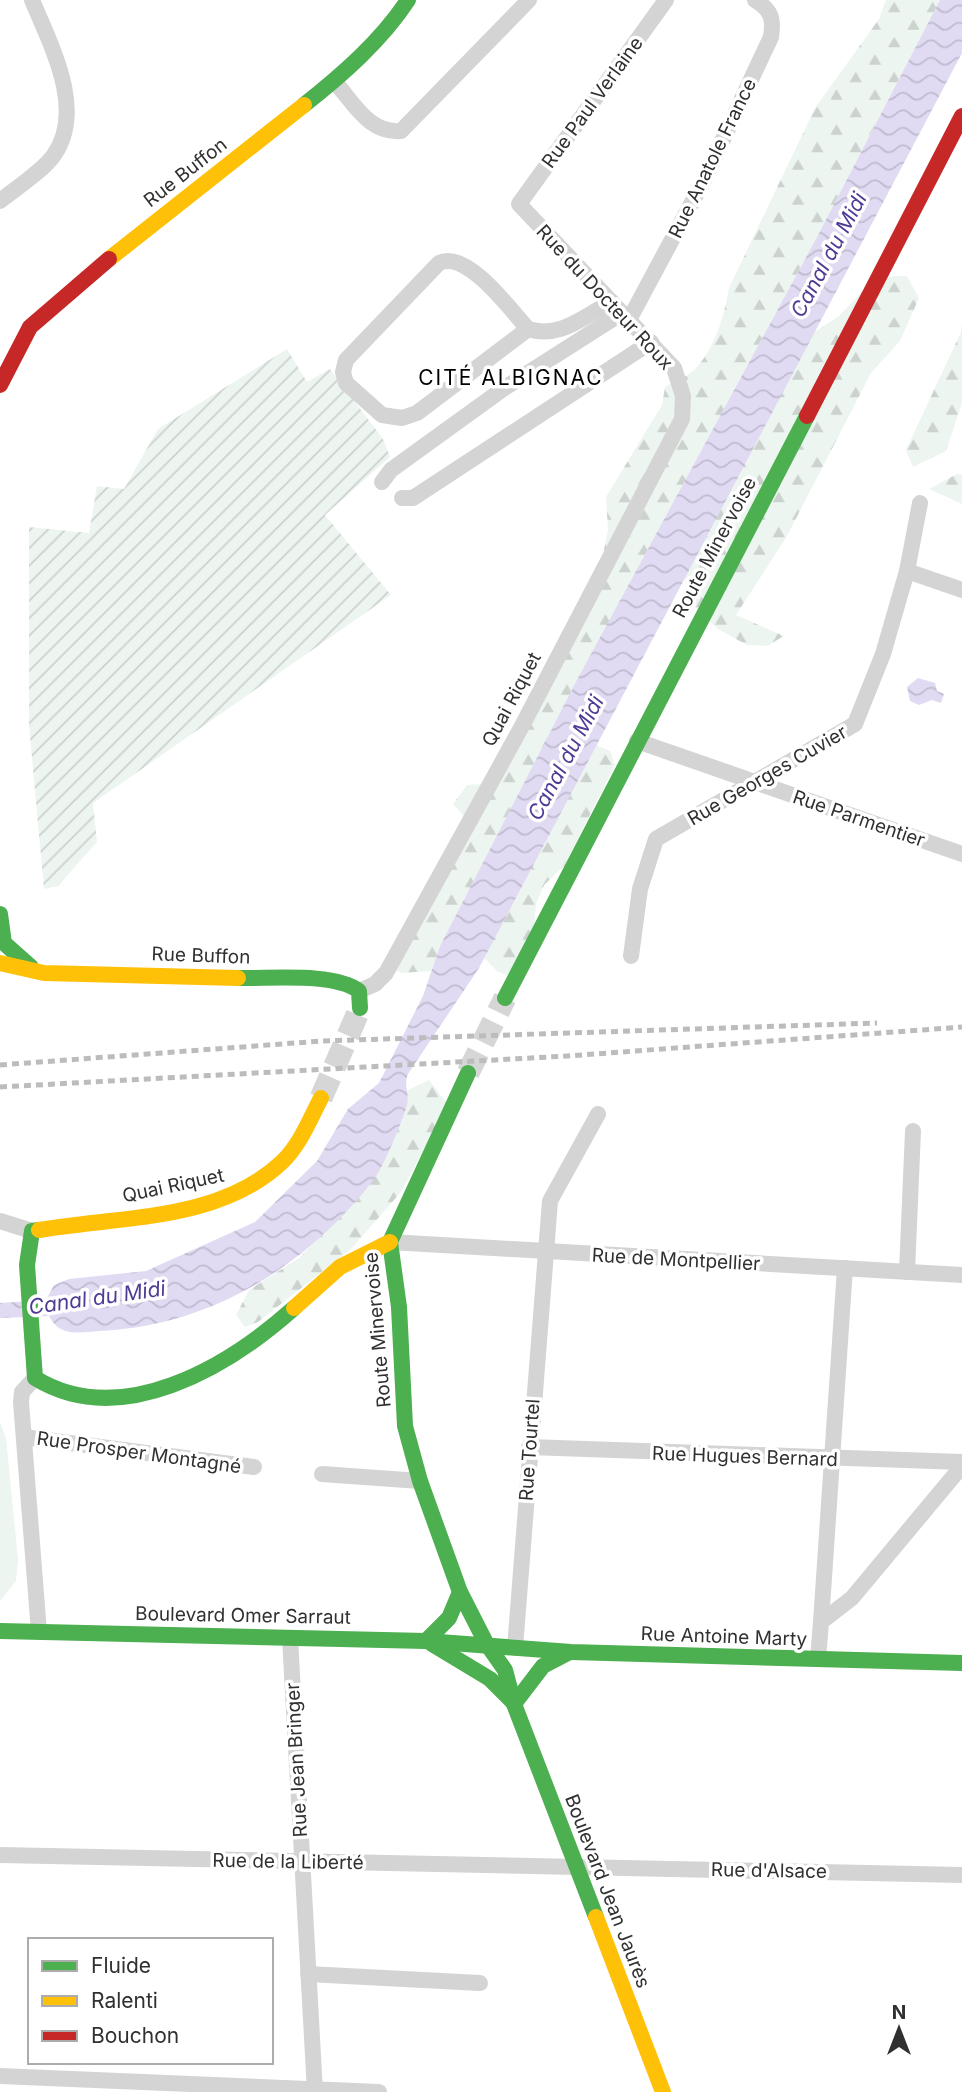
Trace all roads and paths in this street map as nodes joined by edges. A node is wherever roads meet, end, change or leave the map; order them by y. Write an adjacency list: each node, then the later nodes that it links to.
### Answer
1 (32, 0): 8 (street)
2 (408, 0): 6 (main road, Rue Buffon)
3 (529, 0): 6 (street)
4 (666, 0): 9 (street, Rue Paul Verlaine)
5 (755, 0): 10 (street, Rue Anatole France)
6 (334, 81): 13 (main road, Rue Buffon)
7 (962, 116): 20 (main road, Route Minervoise)
8 (0, 201)
9 (519, 204): 10 (street, Rue du Docteur Roux)
10 (621, 311): 11 (street); 12 (street, Rue du Docteur Roux); 15 (street)
11 (528, 329): 11 (street)
12 (651, 342): 14 (street, Rue du Docteur Roux); 16 (street)
13 (0, 385)
14 (682, 396): 27 (street, Quai Riquet)
15 (382, 482)
16 (402, 498)
17 (920, 503): 18 (street, Rue Georges Cuvier)
18 (907, 571): 19 (street); 21 (street, Rue Georges Cuvier)
19 (962, 590)
20 (637, 741): 21 (street, Rue Parmentier); 28 (main road, Route Minervoise)
21 (754, 782): 22 (street, Rue Parmentier); 24 (street, Rue Georges Cuvier)
22 (962, 854)
23 (0, 914): 26 (main road)
24 (631, 956)
25 (0, 963): 26 (main road, Rue Buffon)
26 (40, 973): 27 (main road, Rue Buffon)
27 (359, 990): 29 (main road)
28 (505, 998)
29 (360, 1008)
30 (468, 1073): 36 (main road, Route Minervoise)
31 (321, 1098): 35 (main road, Quai Riquet)
32 (598, 1114): 37 (street, Rue Tourtel)
33 (913, 1131): 39 (street)
34 (0, 1222): 35 (street)
35 (32, 1231): 41 (main road)
36 (390, 1242): 37 (street, Rue de Montpellier); 41 (main road); 48 (main road, Route Minervoise)
37 (544, 1251): 38 (street, Rue de Montpellier); 43 (street, Rue Tourtel)
38 (845, 1268): 39 (street, Rue de Montpellier); 44 (street)
39 (907, 1272): 40 (street, Rue de Montpellier)
40 (962, 1275)
41 (34, 1378): 42 (street)
42 (24, 1437): 46 (street, Rue Prosper Montagné); 52 (street)
43 (529, 1447): 44 (street, Rue Hugues Bernard); 56 (street, Rue Tourtel)
44 (833, 1459): 45 (street, Rue Hugues Bernard); 50 (street)
45 (962, 1464): 50 (street)
46 (254, 1467)
47 (322, 1474): 48 (street)
48 (420, 1481): 49 (main road, Route Minervoise)
49 (460, 1592): 54 (main road); 55 (main road, Route Minervoise)
50 (821, 1622): 58 (street)
51 (0, 1631): 52 (main road, Boulevard Omer Sarraut)
52 (39, 1632): 53 (main road, Boulevard Omer Sarraut)
53 (290, 1637): 54 (main road, Boulevard Omer Sarraut); 62 (street, Rue Jean Bringer)
54 (426, 1641): 55 (main road, Boulevard Omer Sarraut); 60 (main road, Boulevard Jean Jaurès)
55 (486, 1643): 56 (main road, Rue Antoine Marty); 60 (main road, Boulevard Jean Jaurès)
56 (515, 1648): 57 (main road, Rue Antoine Marty)
57 (571, 1652): 58 (main road, Rue Antoine Marty); 60 (main road)
58 (818, 1659): 59 (main road, Rue Antoine Marty)
59 (962, 1663)
60 (514, 1704): 63 (main road, Boulevard Jean Jaurès)
61 (0, 1854): 62 (street, Rue de la Liberté)
62 (302, 1862): 63 (street, Rue de la Liberté); 65 (street, Rue Jean Bringer)
63 (575, 1866): 64 (street, Rue d'Alsace); 70 (main road, Boulevard Jean Jaurès)
64 (962, 1875)
65 (308, 1973): 66 (street); 68 (street, Rue Jean Bringer)
66 (480, 1983)
67 (0, 2076): 68 (street)
68 (315, 2090): 69 (street)
69 (379, 2092)
70 (663, 2092)

